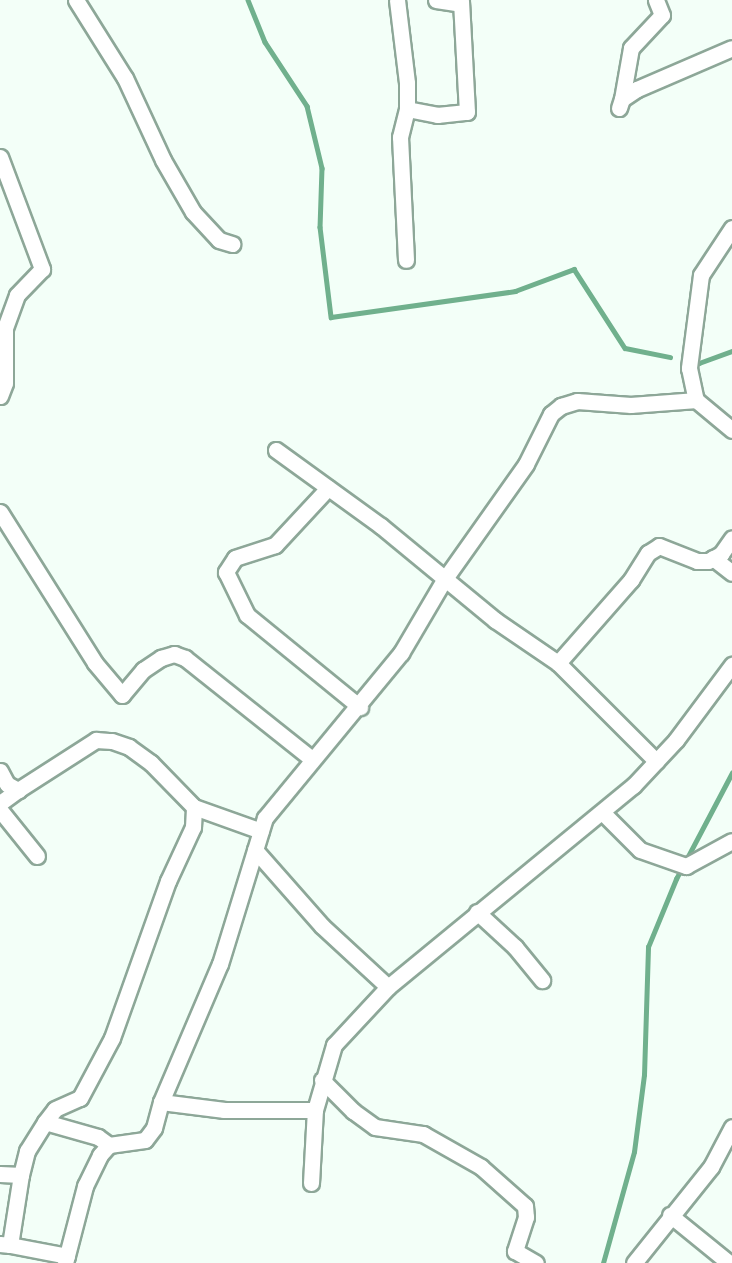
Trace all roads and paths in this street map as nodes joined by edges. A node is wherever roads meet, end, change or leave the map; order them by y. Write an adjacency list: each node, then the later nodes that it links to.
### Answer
1 (76, 0): 10 (street)
2 (397, 0): 7 (street)
3 (436, 0): 5 (street)
4 (656, 0): 6 (street)
5 (461, 2): 7 (street)
6 (732, 48)
7 (407, 109): 11 (street)
8 (0, 157): 12 (street)
9 (732, 228): 13 (street)
10 (232, 244)
11 (406, 260)
12 (0, 396)
13 (696, 400): 14 (street); 21 (street)
14 (732, 430)
15 (276, 450): 16 (street)
16 (328, 488): 21 (street); 24 (street)
17 (0, 512): 25 (street)
18 (732, 538): 19 (street)
19 (713, 558): 20 (street); 22 (street)
20 (732, 573)
21 (444, 580): 22 (street); 24 (street)
22 (558, 663): 26 (street)
23 (732, 665): 26 (street)
24 (360, 707): 25 (street)
25 (312, 759): 33 (street)
26 (656, 761): 32 (street)
27 (0, 771): 28 (street)
28 (18, 790): 29 (street); 30 (street)
29 (0, 803)
30 (194, 807): 33 (street); 43 (street)
31 (0, 810): 36 (street)
32 (603, 813): 34 (street); 37 (street)
33 (261, 831): 35 (street)
34 (732, 842)
35 (255, 850): 39 (street); 41 (street)
36 (37, 856)
37 (477, 912): 38 (street); 39 (street)
38 (542, 980)
39 (388, 987): 40 (street)
40 (322, 1080): 42 (street); 52 (street)
41 (161, 1102): 42 (street); 45 (street)
42 (315, 1110): 48 (street)
43 (45, 1122): 45 (street); 47 (street)
44 (732, 1127): 49 (street)
45 (110, 1146): 51 (street)
46 (0, 1174): 47 (street)
47 (21, 1175): 50 (street)
48 (311, 1183)
49 (670, 1215): 53 (street); 54 (street)
50 (5, 1244): 51 (street)
51 (66, 1259)
52 (536, 1263)
53 (634, 1263)
54 (729, 1263)

